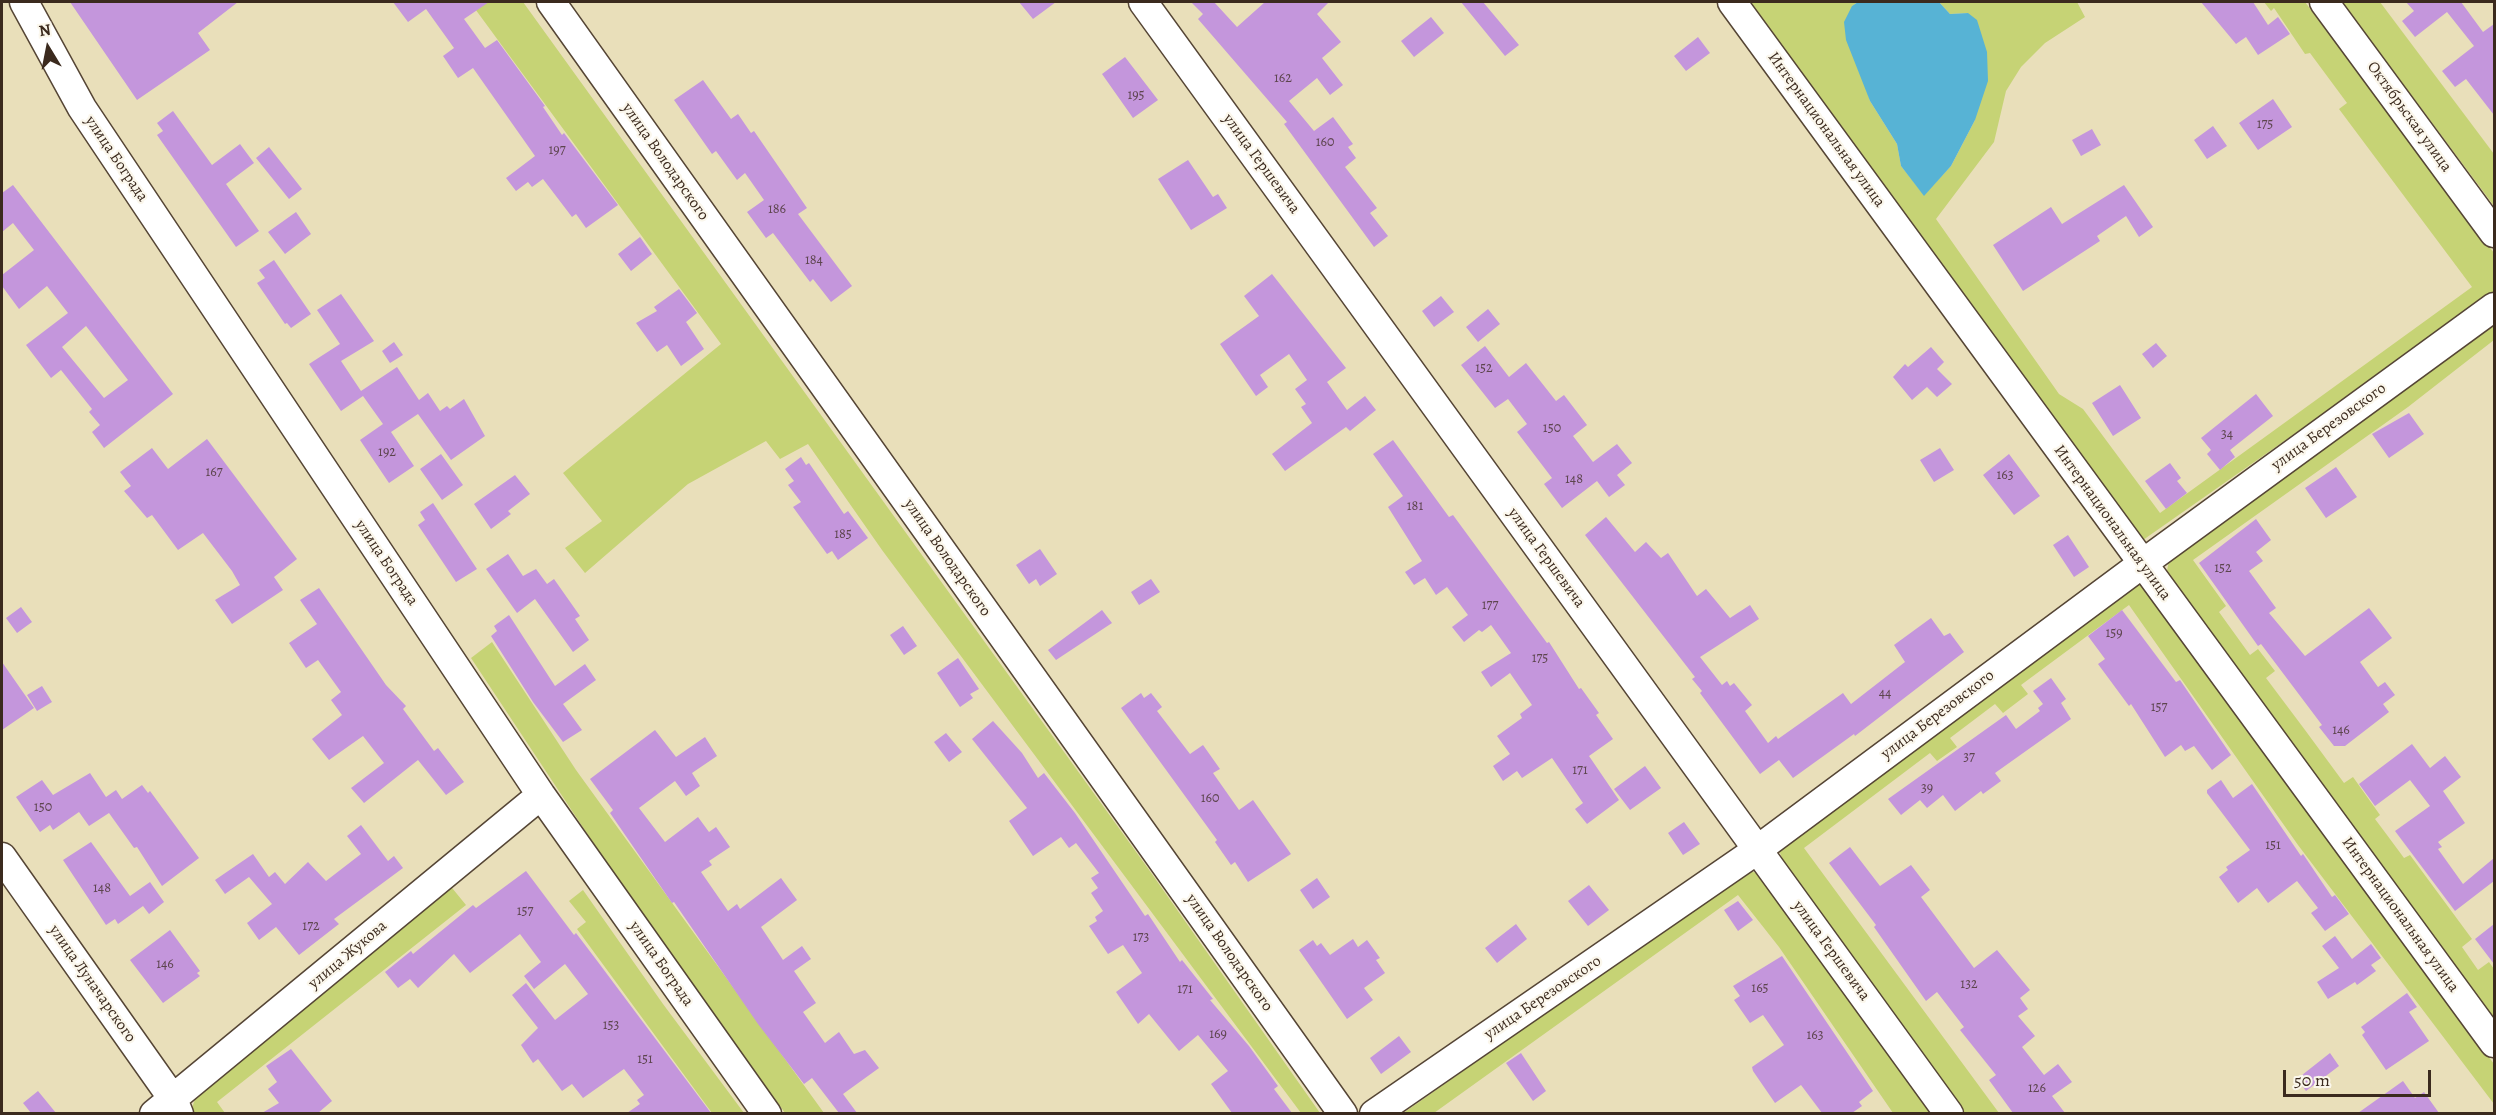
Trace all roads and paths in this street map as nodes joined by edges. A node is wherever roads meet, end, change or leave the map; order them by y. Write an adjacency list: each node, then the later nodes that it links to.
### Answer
1 (24, 2): 9 (street, улица Бограда)
2 (551, 2): 15 (street, улица Володарского)
3 (1143, 2): 10 (street, улица Гершевича)
4 (1732, 2): 8 (street, Интернациональная улица)
5 (2324, 2): 6 (street, Октябрьская улица)
6 (2494, 233)
7 (2494, 307): 8 (street, улица Березовского)
8 (2142, 564): 10 (street, улица Березовского); 12 (street, Интернациональная улица)
9 (541, 795): 13 (street, улица Жукова); 14 (street, улица Бограда)
10 (1757, 850): 16 (street, улица Березовского); 17 (street, улица Гершевича)
11 (2, 856): 13 (street, улица Луначарского)
12 (2494, 1043)
13 (169, 1109)
14 (767, 1113)
15 (1343, 1113)
16 (1374, 1113)
17 (1949, 1113)

